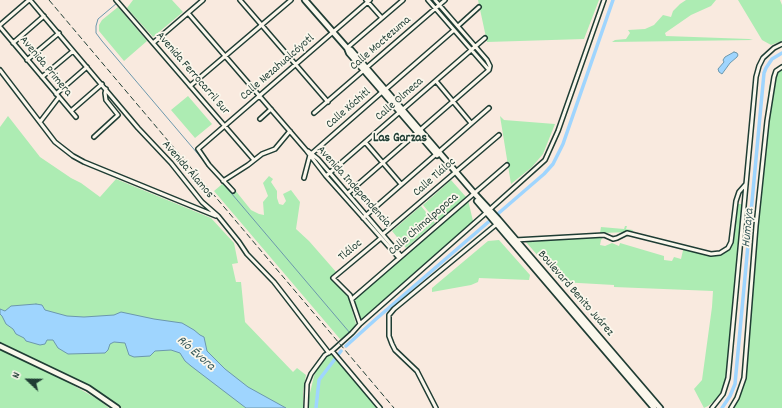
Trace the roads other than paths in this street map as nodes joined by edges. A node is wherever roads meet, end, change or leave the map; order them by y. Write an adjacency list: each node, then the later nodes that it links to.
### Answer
1 (29, 0): 17 (street, Avenida Álamos); 20 (street)
2 (116, 0): 27 (street, Avenida Ferrocarril Sur)
3 (203, 0): 16 (street)
4 (240, 0): 19 (street)
5 (290, 0): 19 (street)
6 (305, 0): 23 (street, Boulevard Benito Juárez)
7 (403, 0): 18 (street)
8 (428, 0): 15 (street)
9 (435, 0): 13 (street)
10 (445, 0): 13 (street, Calle Moctezuma)
11 (604, 0): 83 (street)
12 (368, 1): 18 (street); 23 (street, Calle Nezahualcóyotl)
13 (439, 5): 15 (street, Calle Moctezuma); 21 (street)
14 (479, 7): 21 (street)
15 (435, 9): 22 (street); 38 (street, Calle Moctezuma)
16 (188, 13): 27 (street); 33 (street, Avenida Independencia)
17 (44, 16): 24 (street, Avenida Álamos); 26 (street)
18 (382, 18): 30 (street)
19 (262, 25): 33 (street); 35 (street)
20 (0, 26): 26 (street, Avenida Primera)
21 (458, 26): 29 (street)
22 (454, 30): 31 (street); 46 (street, Calle Xóchitl)
23 (333, 32): 30 (street, Boulevard Benito Juárez); 35 (street, Calle Nezahualcóyotl)
24 (58, 33): 32 (street, Avenida Álamos); 34 (street)
25 (485, 38): 29 (street, Calle Olmeca)
26 (13, 43): 34 (street, Avenida Primera)
27 (153, 43): 44 (street, Avenida Ferrocarril Sur)
28 (782, 44): 77 (street)
29 (475, 47): 31 (street, Calle Olmeca); 39 (street)
30 (347, 48): 38 (street, Boulevard Benito Juárez)
31 (471, 50): 39 (street); 42 (street, Calle Olmeca)
32 (73, 51): 36 (street, Avenida Álamos); 41 (street)
33 (225, 56): 44 (street); 48 (street, Avenida Independencia)
34 (27, 60): 41 (street, Avenida Primera)
35 (296, 64): 48 (street, Calle Nezahualcóyotl); 49 (street)
36 (87, 67): 43 (street, Avenida Álamos); 47 (street)
37 (782, 67): 103 (street)
38 (365, 69): 46 (street, Boulevard Benito Juárez); 49 (street, Calle Moctezuma)
39 (489, 70): 50 (street)
40 (0, 71): 58 (street)
41 (42, 77): 47 (street, Avenida Primera)
42 (436, 81): 50 (street); 54 (street, Calle Olmeca)
43 (102, 84): 45 (street, Avenida Álamos); 53 (street)
44 (190, 86): 60 (street, Avenida Ferrocarril Sur)
45 (106, 89): 64 (street); 85 (street, Avenida Álamos)
46 (384, 91): 54 (street, Boulevard Benito Juárez); 67 (street, Calle Xóchitl)
47 (57, 95): 53 (street, Avenida Primera); 58 (street)
48 (260, 96): 51 (street, Avenida Independencia); 60 (street, Calle Nezahualcóyotl)
49 (328, 102): 55 (street, Calle Moctezuma)
50 (453, 102): 59 (street); 62 (street)
51 (271, 108): 57 (street); 61 (street, Avenida Independencia)
52 (489, 108): 59 (street)
53 (71, 111): 56 (street, Avenida Primera)
54 (401, 111): 62 (street, Boulevard Benito Juárez); 65 (street, Calle Olmeca)
55 (314, 114)
56 (76, 117)
57 (260, 119)
58 (40, 122): 85 (street)
59 (471, 123): 66 (street)
60 (225, 126): 68 (street, Avenida Ferrocarril Sur); 75 (street, Calle Nezahualcóyotl)
61 (290, 130): 67 (street, Avenida Independencia); 68 (street)
62 (419, 132): 66 (street, Boulevard Benito Juárez); 69 (street)
63 (498, 135): 72 (street, Calle Tláloc)
64 (94, 137)
65 (365, 142): 69 (street); 71 (street, Calle Olmeca)
66 (437, 153): 72 (street, Boulevard Benito Juárez); 76 (street)
67 (311, 154): 71 (street, Avenida Independencia); 73 (street, Avenida Independencia); 74 (street)
68 (254, 160): 75 (street)
69 (383, 163): 76 (street); 79 (street)
70 (507, 165): 80 (street, Calle Chimalpopoca)
71 (330, 173): 73 (street, Calle Olmeca); 79 (street, Avenida Independencia)
72 (455, 173): 80 (street, Boulevard Benito Juárez); 88 (street, Calle Tláloc)
73 (326, 176): 86 (street, Avenida Independencia)
74 (304, 178)
75 (223, 181): 78 (street)
76 (401, 184): 84 (street)
77 (746, 184): 81 (street); 82 (street)
78 (233, 191)
79 (348, 193): 84 (street, Avenida Independencia)
80 (473, 194): 83 (street, Boulevard Benito Juárez); 91 (street, Calle Chimalpopoca)
81 (736, 201): 82 (street); 90 (street)
82 (744, 202): 102 (street)
83 (490, 212): 87 (street, Boulevard Benito Juárez); 93 (street)
84 (366, 215): 86 (street); 88 (street, Avenida Independencia)
85 (218, 216): 95 (street, Avenida Álamos)
86 (363, 218): 89 (street, Avenida Independencia)
87 (497, 222): 90 (street, Boulevard Benito Juárez); 99 (street); 100 (street, Boulevard Benito Juárez)
88 (383, 234): 91 (street, Avenida Independencia)
89 (381, 238): 91 (street, Avenida Independencia); 92 (street, Tláloc)
90 (515, 240): 101 (street, Boulevard Benito Juárez)
91 (400, 257): 92 (street, Calle Chimalpopoca)
92 (352, 299): 93 (street)
93 (360, 324): 95 (street)
94 (0, 346): 96 (street)
95 (331, 352): 97 (street); 98 (street, Avenida Álamos)
96 (116, 408)
97 (306, 408)
98 (380, 408)
99 (436, 408)
100 (654, 408)
101 (660, 408)
102 (712, 408)
103 (731, 408)

